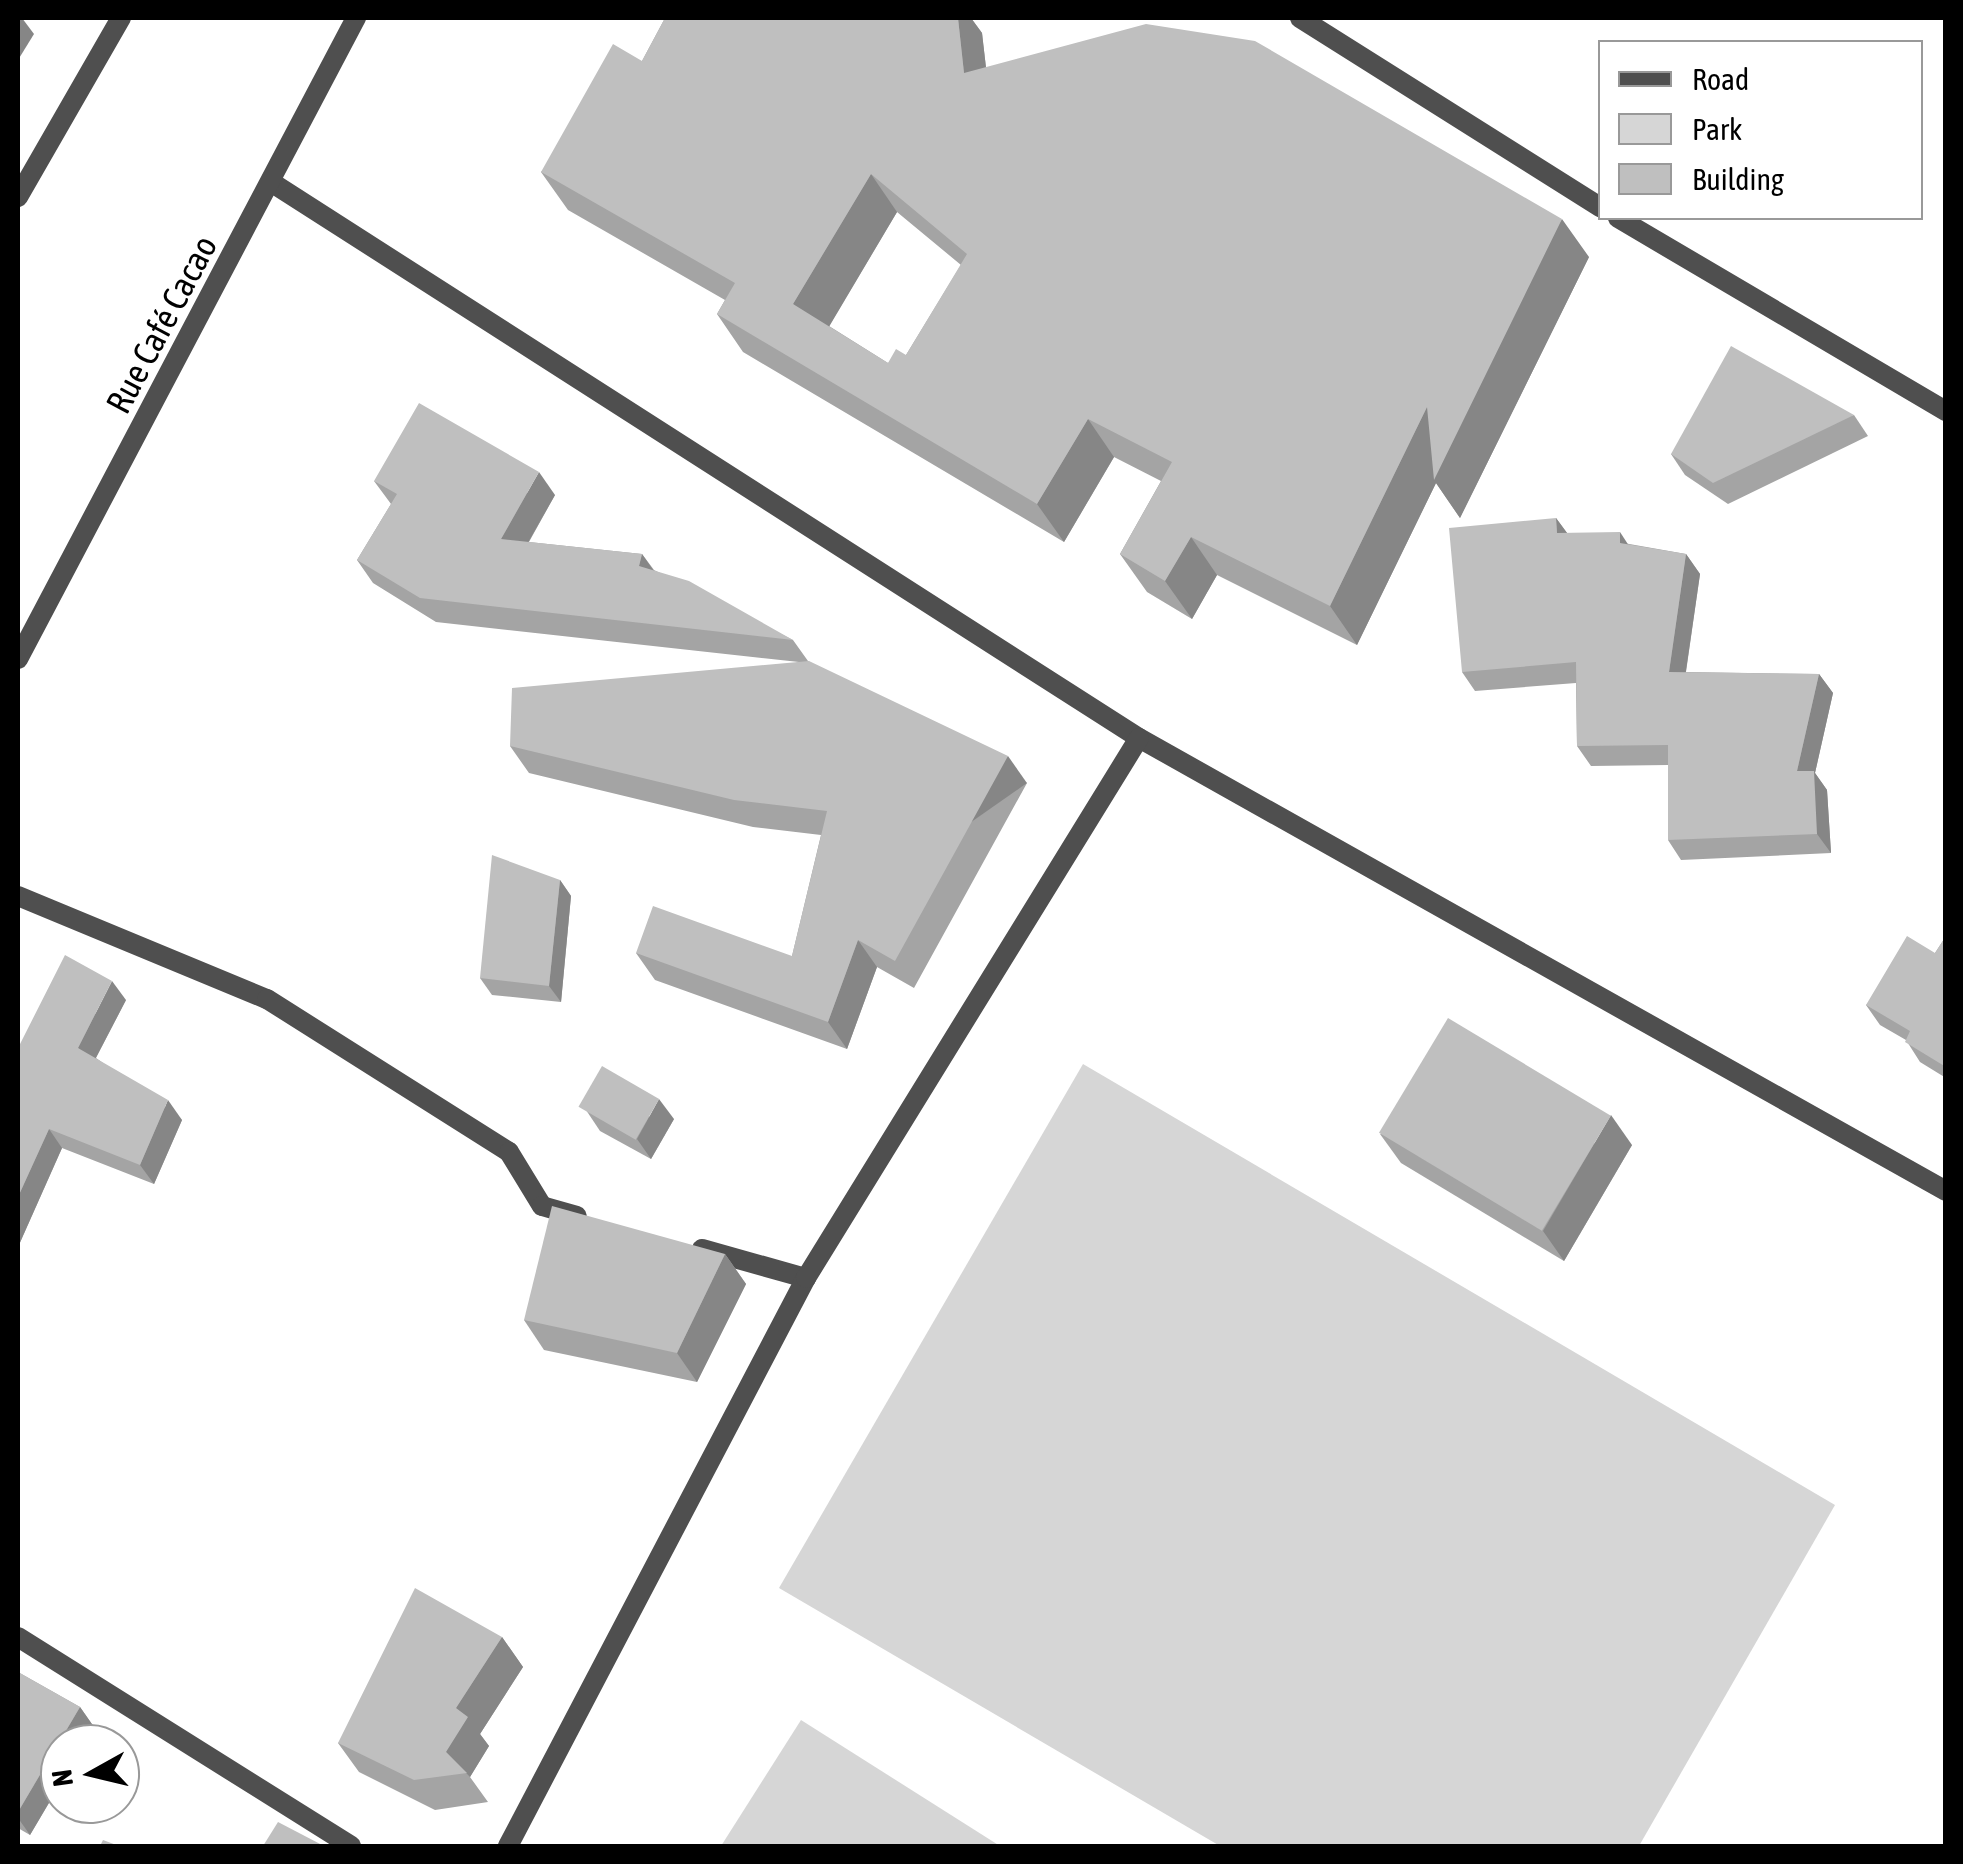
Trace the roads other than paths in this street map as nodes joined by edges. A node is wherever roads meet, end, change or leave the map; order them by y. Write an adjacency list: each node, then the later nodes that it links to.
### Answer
1 (121, 18): 5 (street)
2 (356, 18): 4 (street, Rue Café Cacao)
3 (1300, 18): 6 (street)
4 (274, 184): 9 (street, Rue Café Cacao); 10 (street)
5 (18, 198)
6 (1598, 206)
7 (1621, 220): 8 (street)
8 (1946, 411)
9 (18, 659)
10 (1139, 738): 12 (street); 15 (street)
11 (18, 896): 13 (street)
12 (1946, 1191)
13 (598, 1221)
14 (672, 1241): 15 (street)
15 (806, 1278): 18 (street)
16 (18, 1637): 17 (street)
17 (351, 1846)
18 (508, 1846)

